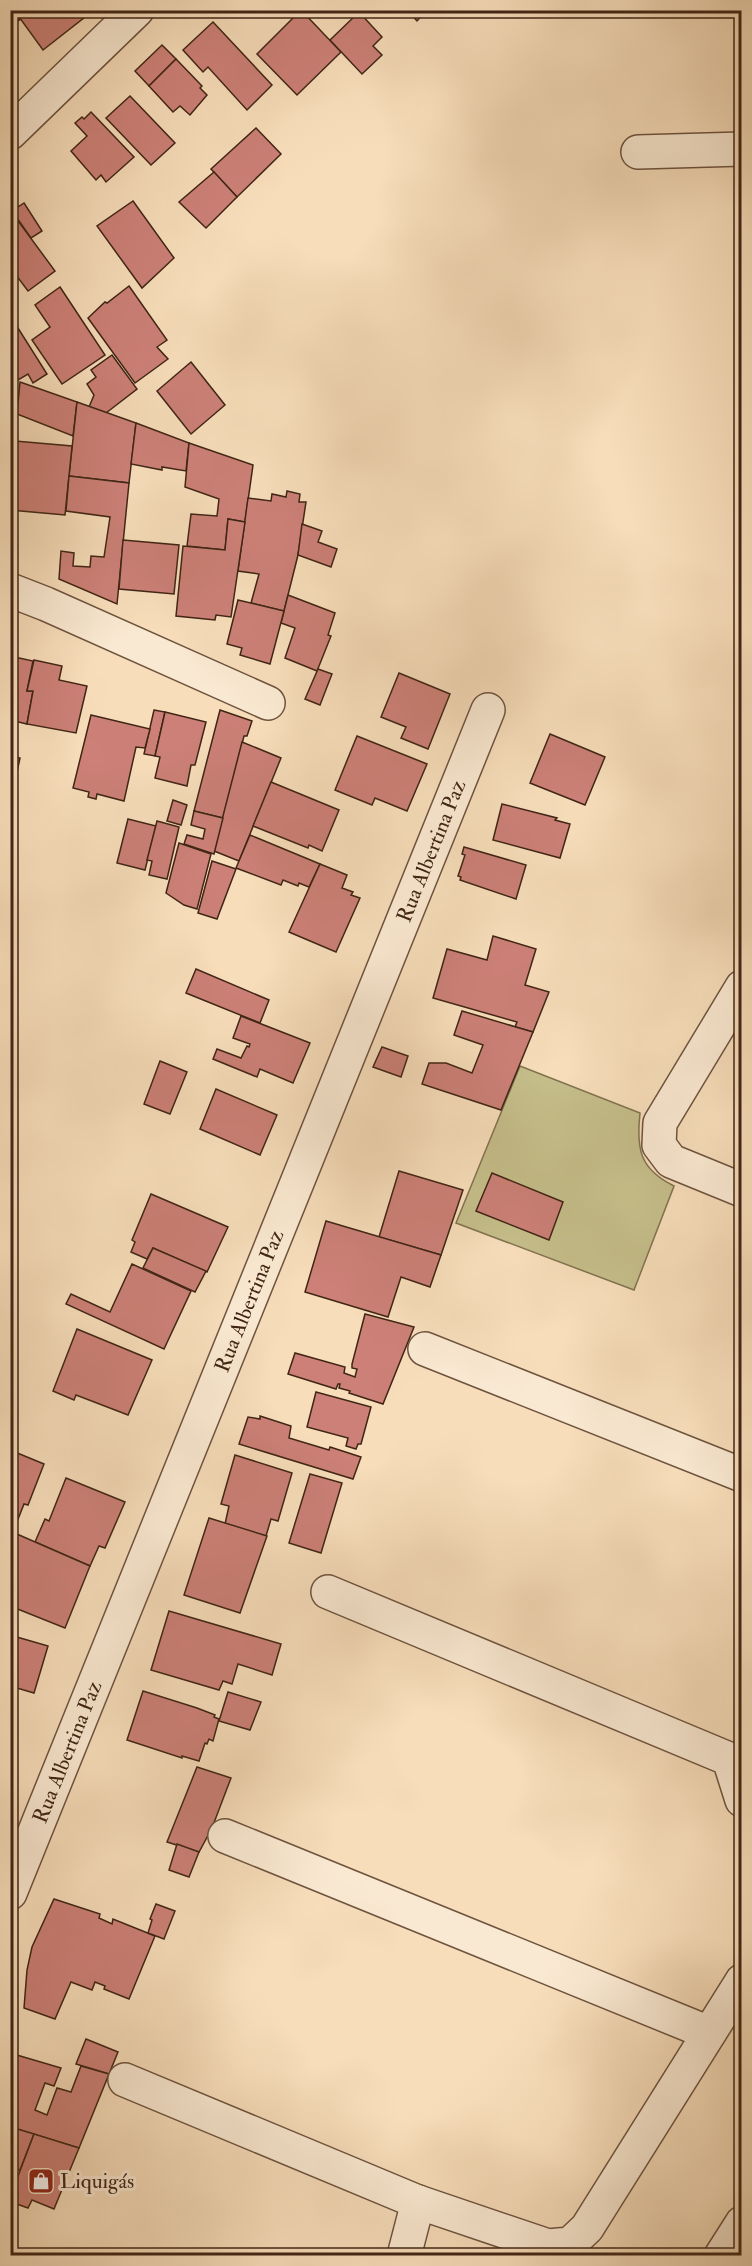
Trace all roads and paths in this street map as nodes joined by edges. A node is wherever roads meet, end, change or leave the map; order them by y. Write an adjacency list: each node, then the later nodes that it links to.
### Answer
1 (137, 10): 2 (street)
2 (10, 133)
3 (741, 149): 4 (street)
4 (638, 152)
5 (10, 590): 6 (street)
6 (268, 703)
7 (488, 710): 15 (street, Rua Albertina Paz)
8 (741, 987): 9 (street)
9 (741, 1190)
10 (425, 1349): 11 (street)
11 (741, 1475)
12 (328, 1592): 13 (street)
13 (741, 1800)
14 (225, 1836): 17 (street)
15 (10, 1893)
16 (741, 1981): 17 (street)
17 (709, 2033): 19 (street)
18 (125, 2080): 19 (street)
19 (418, 2202): 21 (street)
20 (741, 2223): 22 (street)
21 (404, 2256)
22 (722, 2256)

